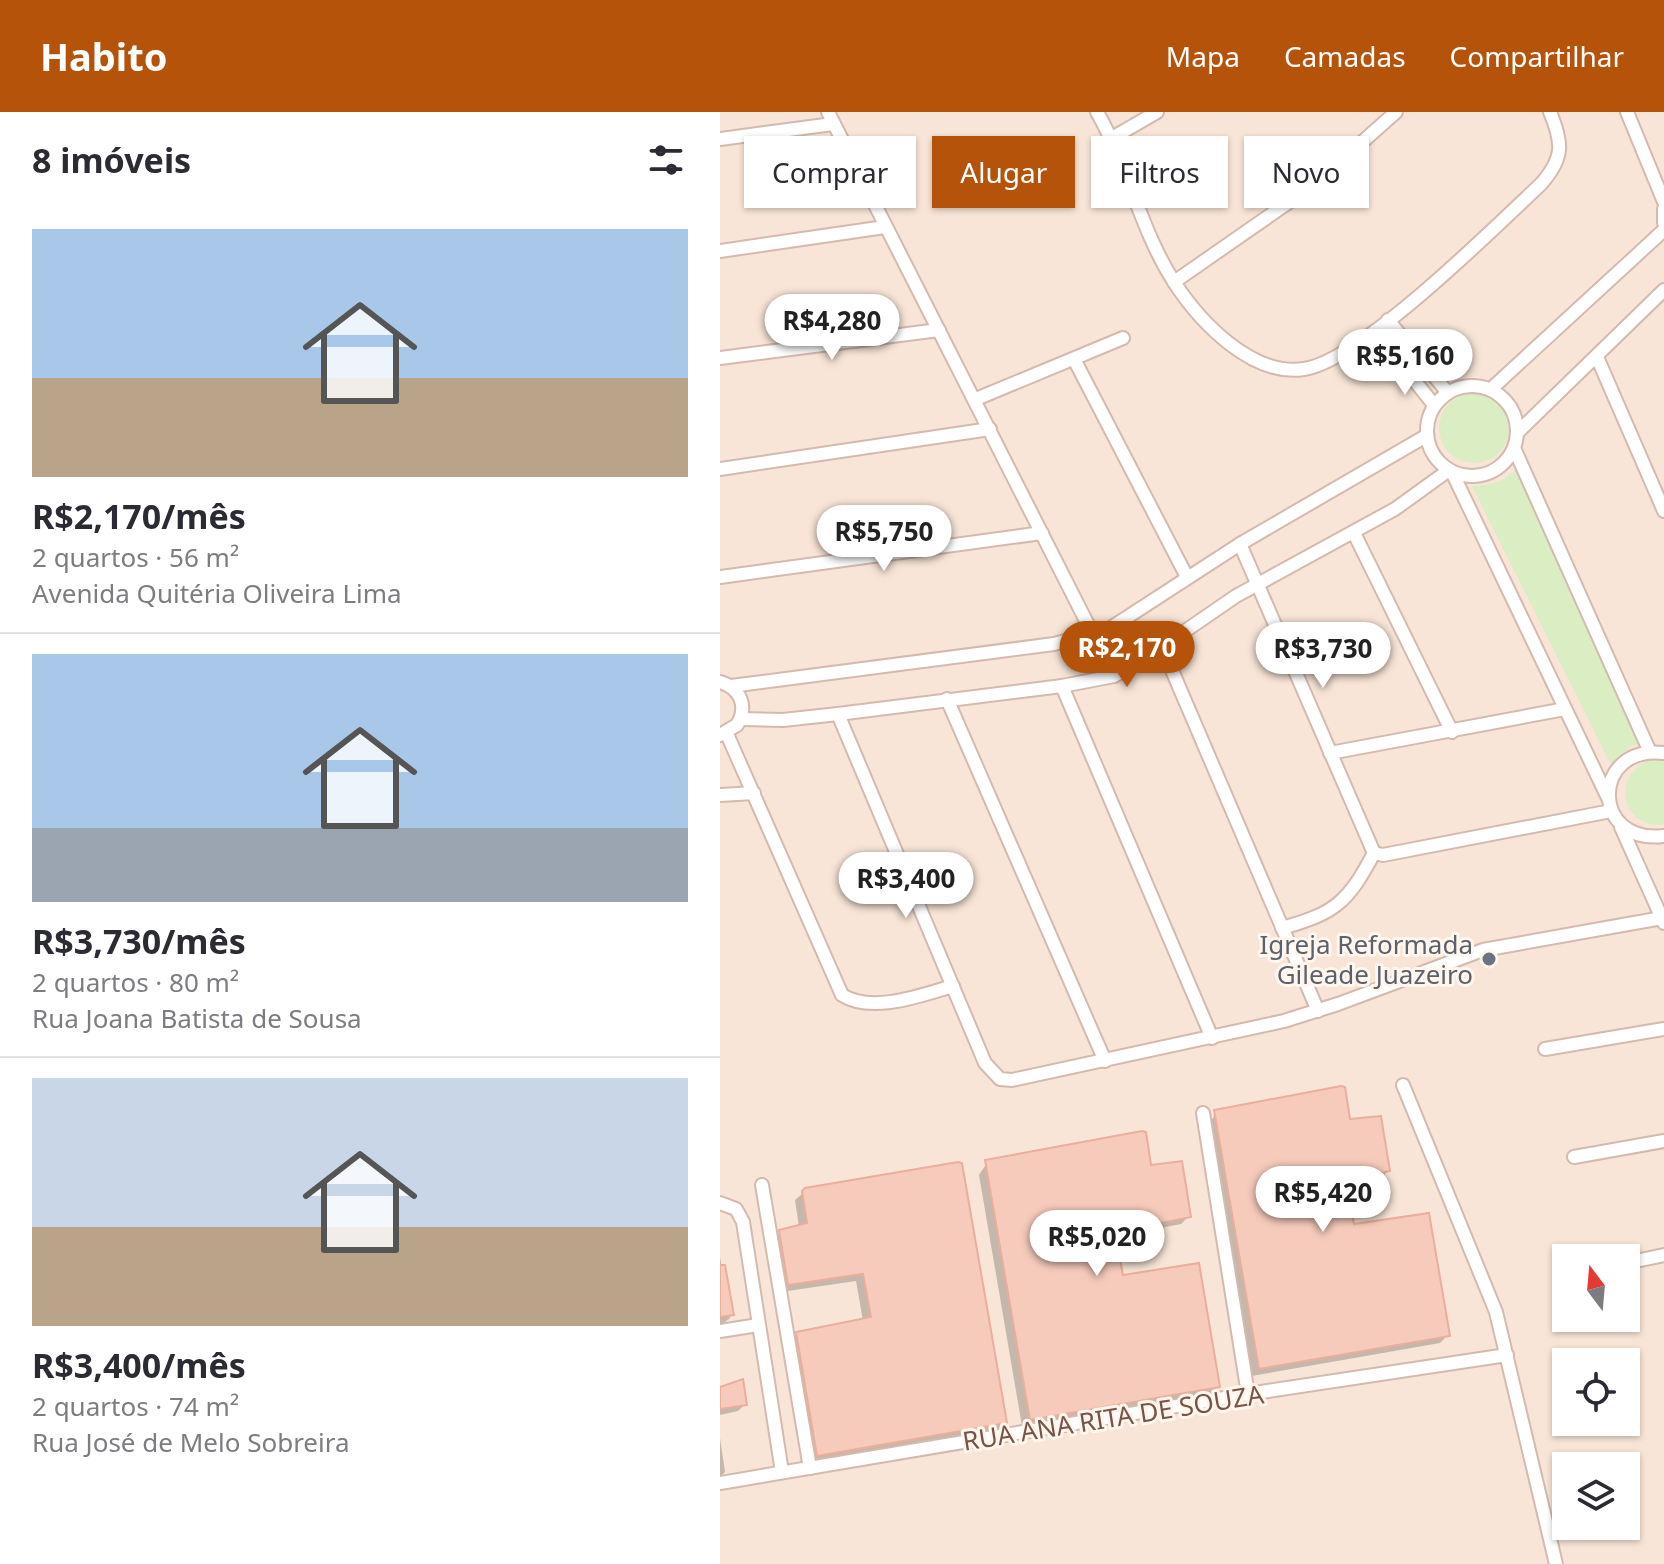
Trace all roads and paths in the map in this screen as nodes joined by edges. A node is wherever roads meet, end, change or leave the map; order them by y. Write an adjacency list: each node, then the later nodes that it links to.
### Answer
1 (1097, 112): 7 (street)
2 (1157, 112): 8 (street)
3 (1396, 112): 17 (street)
4 (1550, 112): 19 (street)
5 (1627, 112): 10 (street)
6 (830, 118): 9 (street); 14 (street)
7 (1111, 136)
8 (1115, 136)
9 (720, 139)
10 (1664, 202)
11 (1139, 208): 17 (street)
12 (1664, 209): 13 (street)
13 (1664, 223)
14 (885, 227): 16 (street); 20 (street)
15 (1664, 230): 26 (street)
16 (720, 251)
17 (1174, 282): 21 (street)
18 (1664, 290): 23 (street)
19 (1388, 320): 21 (street); 27 (street)
20 (939, 330): 24 (street); 28 (street)
21 (1375, 331): 29 (street)
22 (1123, 338): 25 (street)
23 (1597, 357): 31 (street); 36 (street)
24 (720, 358)
25 (1074, 359): 28 (street); 41 (street)
26 (1490, 390): 27 (street); 31 (street)
27 (1448, 393): 29 (street)
28 (976, 399): 30 (street)
29 (1434, 405): 32 (street)
30 (990, 429): 34 (street); 37 (street)
31 (1517, 433): 33 (street)
32 (1426, 436): 35 (street); 39 (street)
33 (1514, 448): 35 (street); 54 (street)
34 (720, 469)
35 (1450, 471): 38 (street); 49 (street)
36 (1664, 511)
37 (1042, 533): 40 (street); 43 (street)
38 (1354, 533): 42 (street); 52 (street)
39 (1240, 544): 41 (street); 42 (street)
40 (720, 577)
41 (1187, 577): 43 (street)
42 (1257, 583): 44 (street); 55 (street)
43 (1093, 635): 45 (street); 46 (street)
44 (1162, 647): 45 (street); 64 (street)
45 (1114, 676): 47 (street)
46 (724, 681): 51 (street)
47 (1062, 686): 48 (street); 68 (street)
48 (947, 699): 50 (street); 70 (street)
49 (1565, 709): 52 (street); 59 (street)
50 (838, 714): 51 (street); 65 (street)
51 (740, 719): 53 (street)
52 (1452, 732): 55 (street)
53 (723, 735): 57 (street)
54 (1650, 752): 56 (street); 59 (street)
55 (1330, 753): 62 (street)
56 (1664, 753)
57 (754, 793): 58 (street); 65 (street)
58 (720, 795)
59 (1610, 805): 60 (street); 62 (street)
60 (1619, 824): 61 (street); 63 (street)
61 (1664, 836)
62 (1374, 853): 64 (street)
63 (1663, 920): 66 (street)
64 (1282, 928): 66 (street)
65 (953, 986): 70 (street)
66 (1318, 1011): 68 (street)
67 (1664, 1029): 69 (street)
68 (1212, 1038): 70 (street)
69 (1545, 1049)
70 (1105, 1061)
71 (1403, 1085): 81 (street)
72 (1203, 1113): 82 (street)
73 (1664, 1141): 74 (street)
74 (1574, 1157)
75 (762, 1185): 83 (street)
76 (720, 1203): 79 (street)
77 (1664, 1255): 78 (street)
78 (1640, 1260)
79 (758, 1325): 80 (street); 84 (street)
80 (720, 1331)
81 (1507, 1355): 82 (street, RUA ANA RITA DE SOUZA); 86 (street)
82 (1248, 1394): 83 (street, RUA ANA RITA DE SOUZA)
83 (810, 1468): 84 (street, RUA ANA RITA DE SOUZA)
84 (782, 1472): 85 (street, RUA ANA RITA DE SOUZA)
85 (720, 1483)
86 (1556, 1564)

